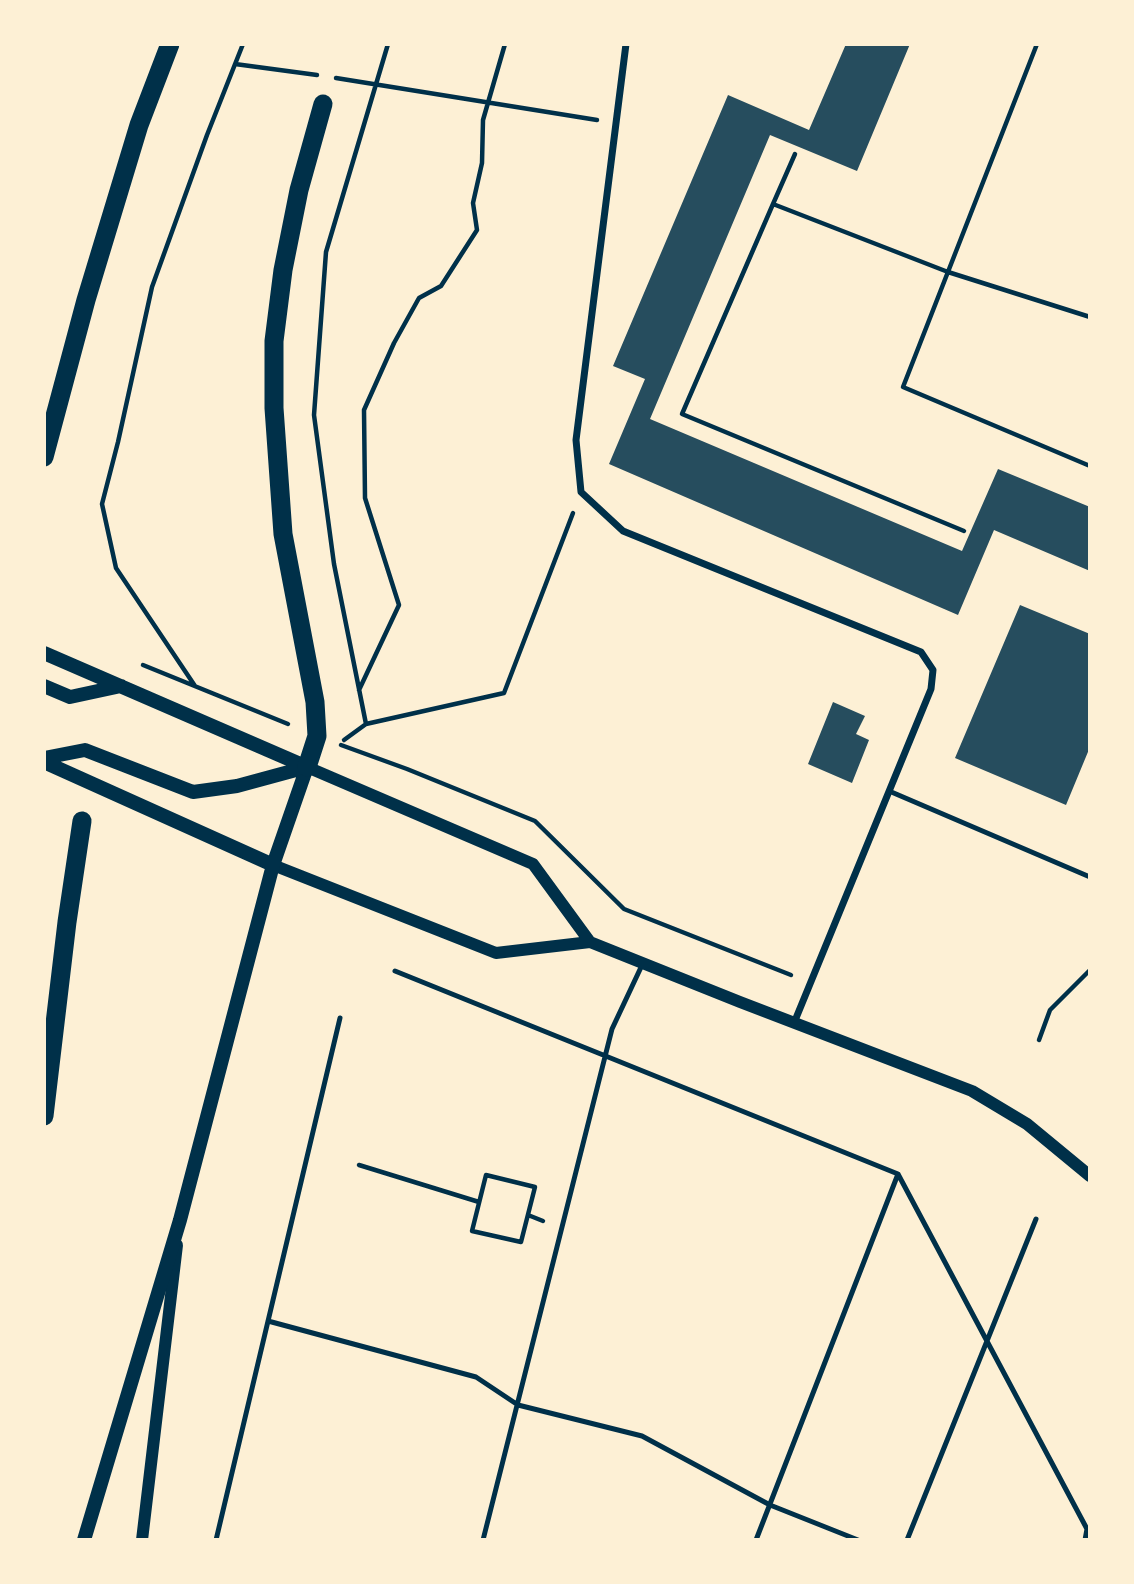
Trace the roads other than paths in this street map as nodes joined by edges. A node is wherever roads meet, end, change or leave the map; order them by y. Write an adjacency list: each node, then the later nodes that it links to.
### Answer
1 (170, 44): 4 (highway)
2 (626, 44): 10 (street)
3 (323, 104): 9 (highway)
4 (44, 457)
5 (44, 653): 7 (main road)
6 (44, 686): 7 (main road)
7 (121, 686): 9 (main road)
8 (44, 760): 9 (main road); 12 (main road)
9 (307, 767): 12 (main road); 14 (street)
10 (889, 791): 13 (lane); 18 (street)
11 (82, 821): 20 (highway)
12 (273, 865): 14 (street); 24 (main road)
13 (1090, 877)
14 (590, 942): 15 (street)
15 (643, 963): 18 (street); 19 (lane)
16 (395, 971): 19 (lane)
17 (340, 1018): 25 (lane)
18 (794, 1023): 22 (street)
19 (606, 1056): 21 (lane); 27 (lane)
20 (44, 1116)
21 (898, 1174): 26 (lane); 28 (lane)
22 (1090, 1176)
23 (1036, 1219): 26 (lane)
24 (180, 1220): 29 (main road); 30 (street)
25 (268, 1321): 27 (lane); 31 (lane)
26 (987, 1341): 35 (lane); 36 (lane)
27 (518, 1405): 28 (lane); 32 (lane)
28 (770, 1506): 33 (lane); 34 (lane)
29 (84, 1540)
30 (142, 1540)
31 (216, 1540)
32 (483, 1540)
33 (756, 1540)
34 (858, 1540)
35 (907, 1540)
36 (1084, 1540)

